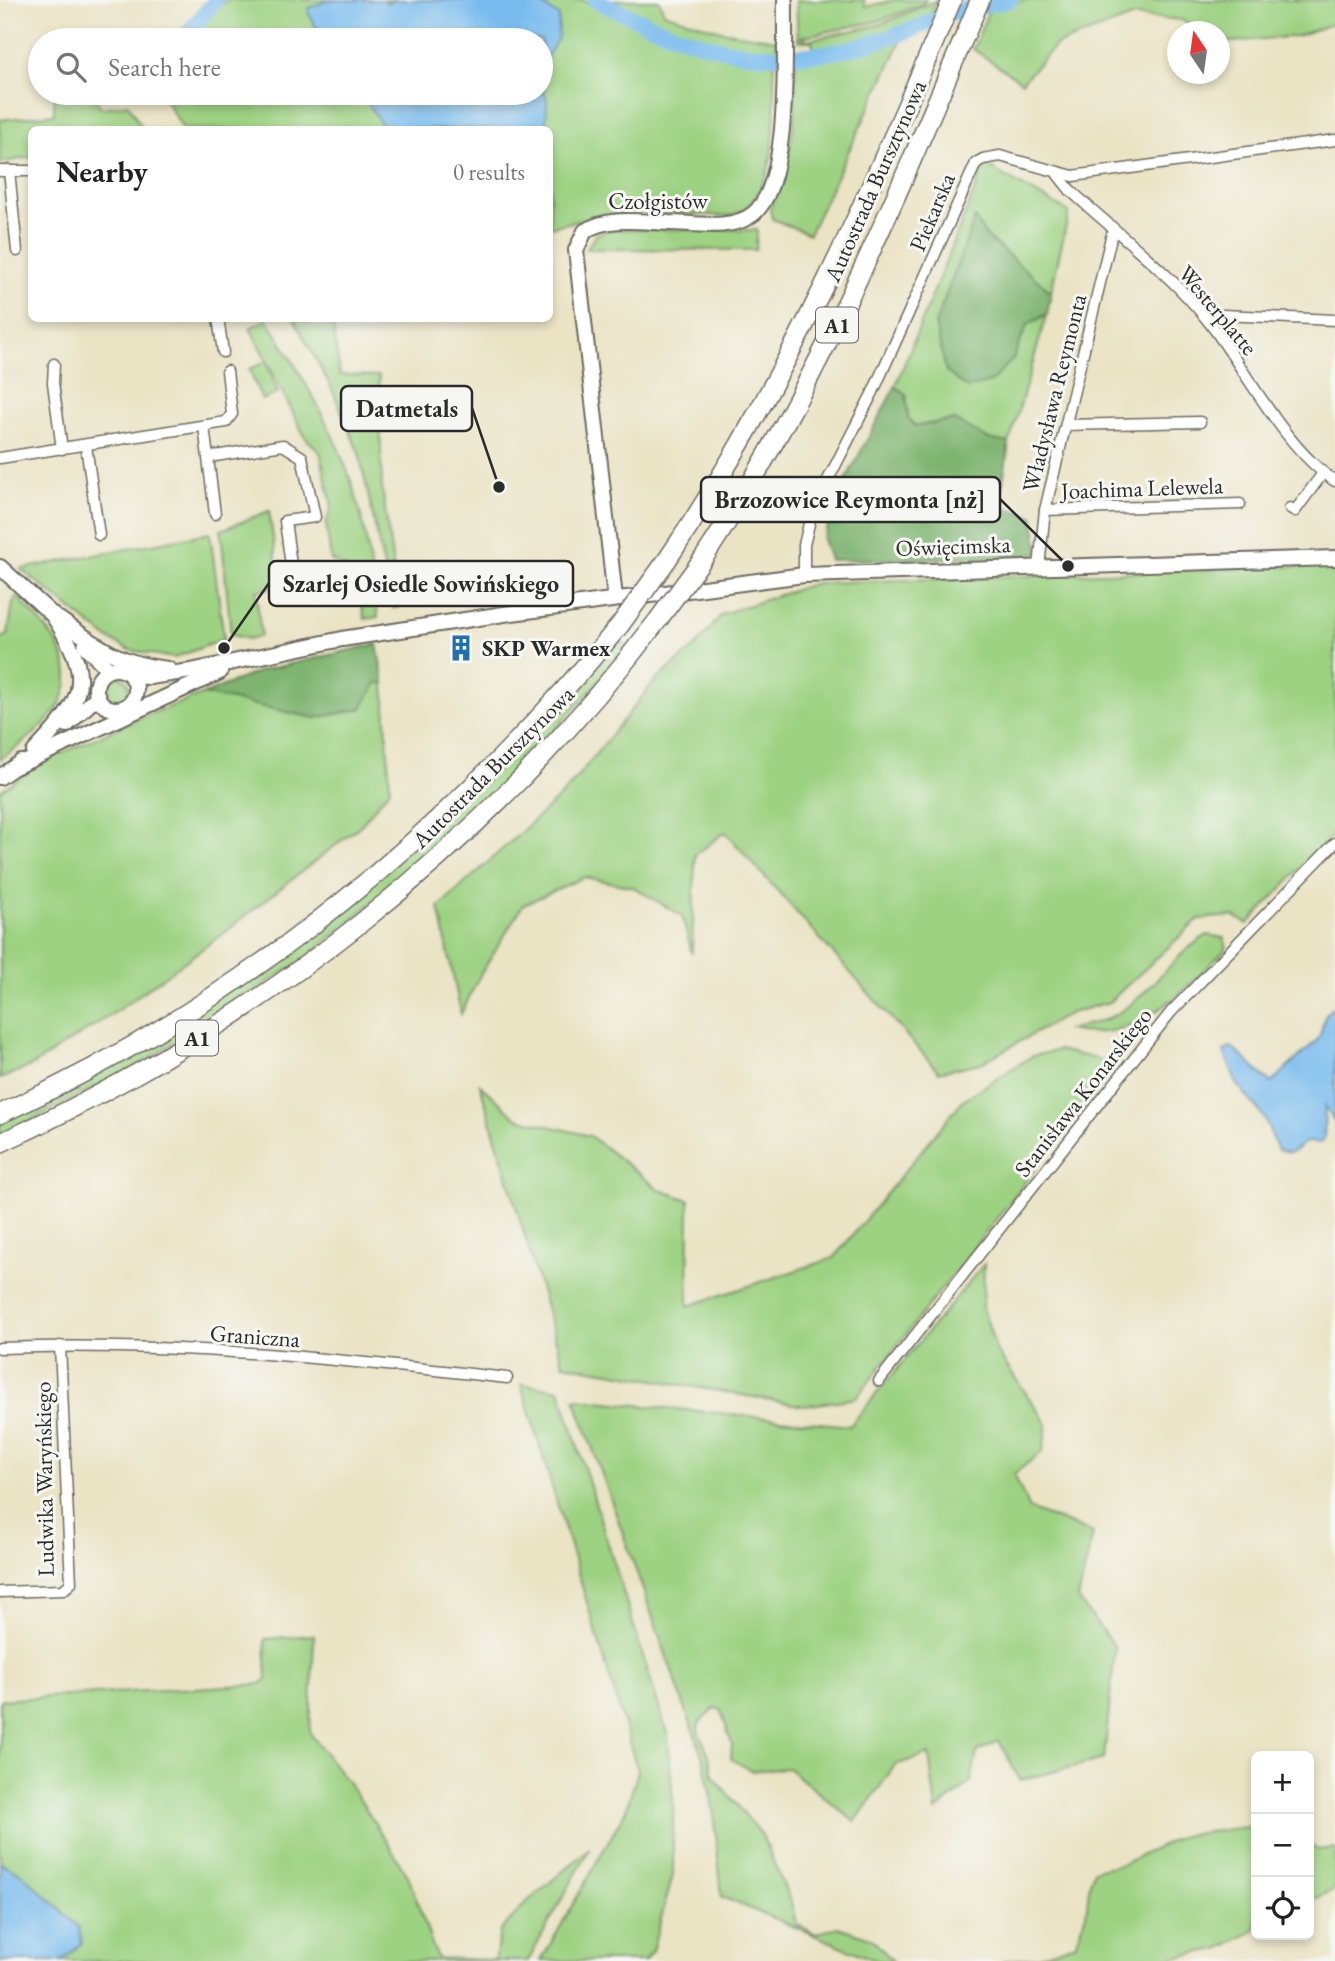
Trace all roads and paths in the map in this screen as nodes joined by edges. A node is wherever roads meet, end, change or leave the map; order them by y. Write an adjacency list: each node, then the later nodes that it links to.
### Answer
1 (785, 0): 35 (street, Czołgistów)
2 (952, 0): 47 (highway, Autostrada Bursztynowa / A1, bridge)
3 (980, 0): 48 (highway, Autostrada Bursztynowa / A1, bridge)
4 (1335, 140): 7 (street, Piekarska)
5 (4, 171): 6 (street); 9 (street)
6 (28, 171)
7 (1059, 174): 8 (street, Westerplatte); 34 (street, Piekarska)
8 (1113, 229): 11 (street, Westerplatte); 17 (street, Władysława Reymonta)
9 (17, 251)
10 (1335, 320): 11 (street)
11 (1208, 321): 23 (street, Westerplatte)
12 (219, 322): 13 (street)
13 (223, 352)
14 (54, 364): 20 (street)
15 (227, 371): 18 (street)
16 (1200, 422): 17 (street)
17 (1066, 425): 27 (street, Władysława Reymonta)
18 (204, 426): 19 (street); 21 (street)
19 (86, 446): 20 (street); 29 (street)
20 (62, 449): 22 (street)
21 (209, 457): 28 (street); 33 (street)
22 (0, 458)
23 (1323, 472): 24 (street, Westerplatte); 26 (street)
24 (1335, 481)
25 (1240, 504): 27 (street, Joachima Lelewela)
26 (1290, 508)
27 (1045, 510): 32 (street, Władysława Reymonta)
28 (215, 514)
29 (99, 535)
30 (1335, 558): 32 (street, Oświęcimska)
31 (0, 567): 36 (street)
32 (1039, 567): 34 (street, Oświęcimska)
33 (292, 572)
34 (804, 575): 35 (street, Oświęcimska)
35 (615, 598): 37 (street, Oświęcimska)
36 (52, 614): 38 (street); 39 (street); 43 (street)
37 (252, 658): 38 (street); 44 (street)
38 (191, 671): 40 (street); 41 (street)
39 (104, 673): 40 (street); 42 (street)
40 (131, 676): 41 (street)
41 (135, 691): 42 (street)
42 (101, 701): 43 (street)
43 (34, 752): 44 (street)
44 (15, 767): 45 (street)
45 (0, 778)
46 (1335, 843): 52 (street, Stanisława Konarskiego)
47 (0, 1114)
48 (0, 1143)
49 (60, 1346): 50 (street, Graniczna); 51 (street, Graniczna); 53 (street, Ludwika Waryńskiego)
50 (0, 1348)
51 (507, 1378)
52 (879, 1381)
53 (0, 1592)

